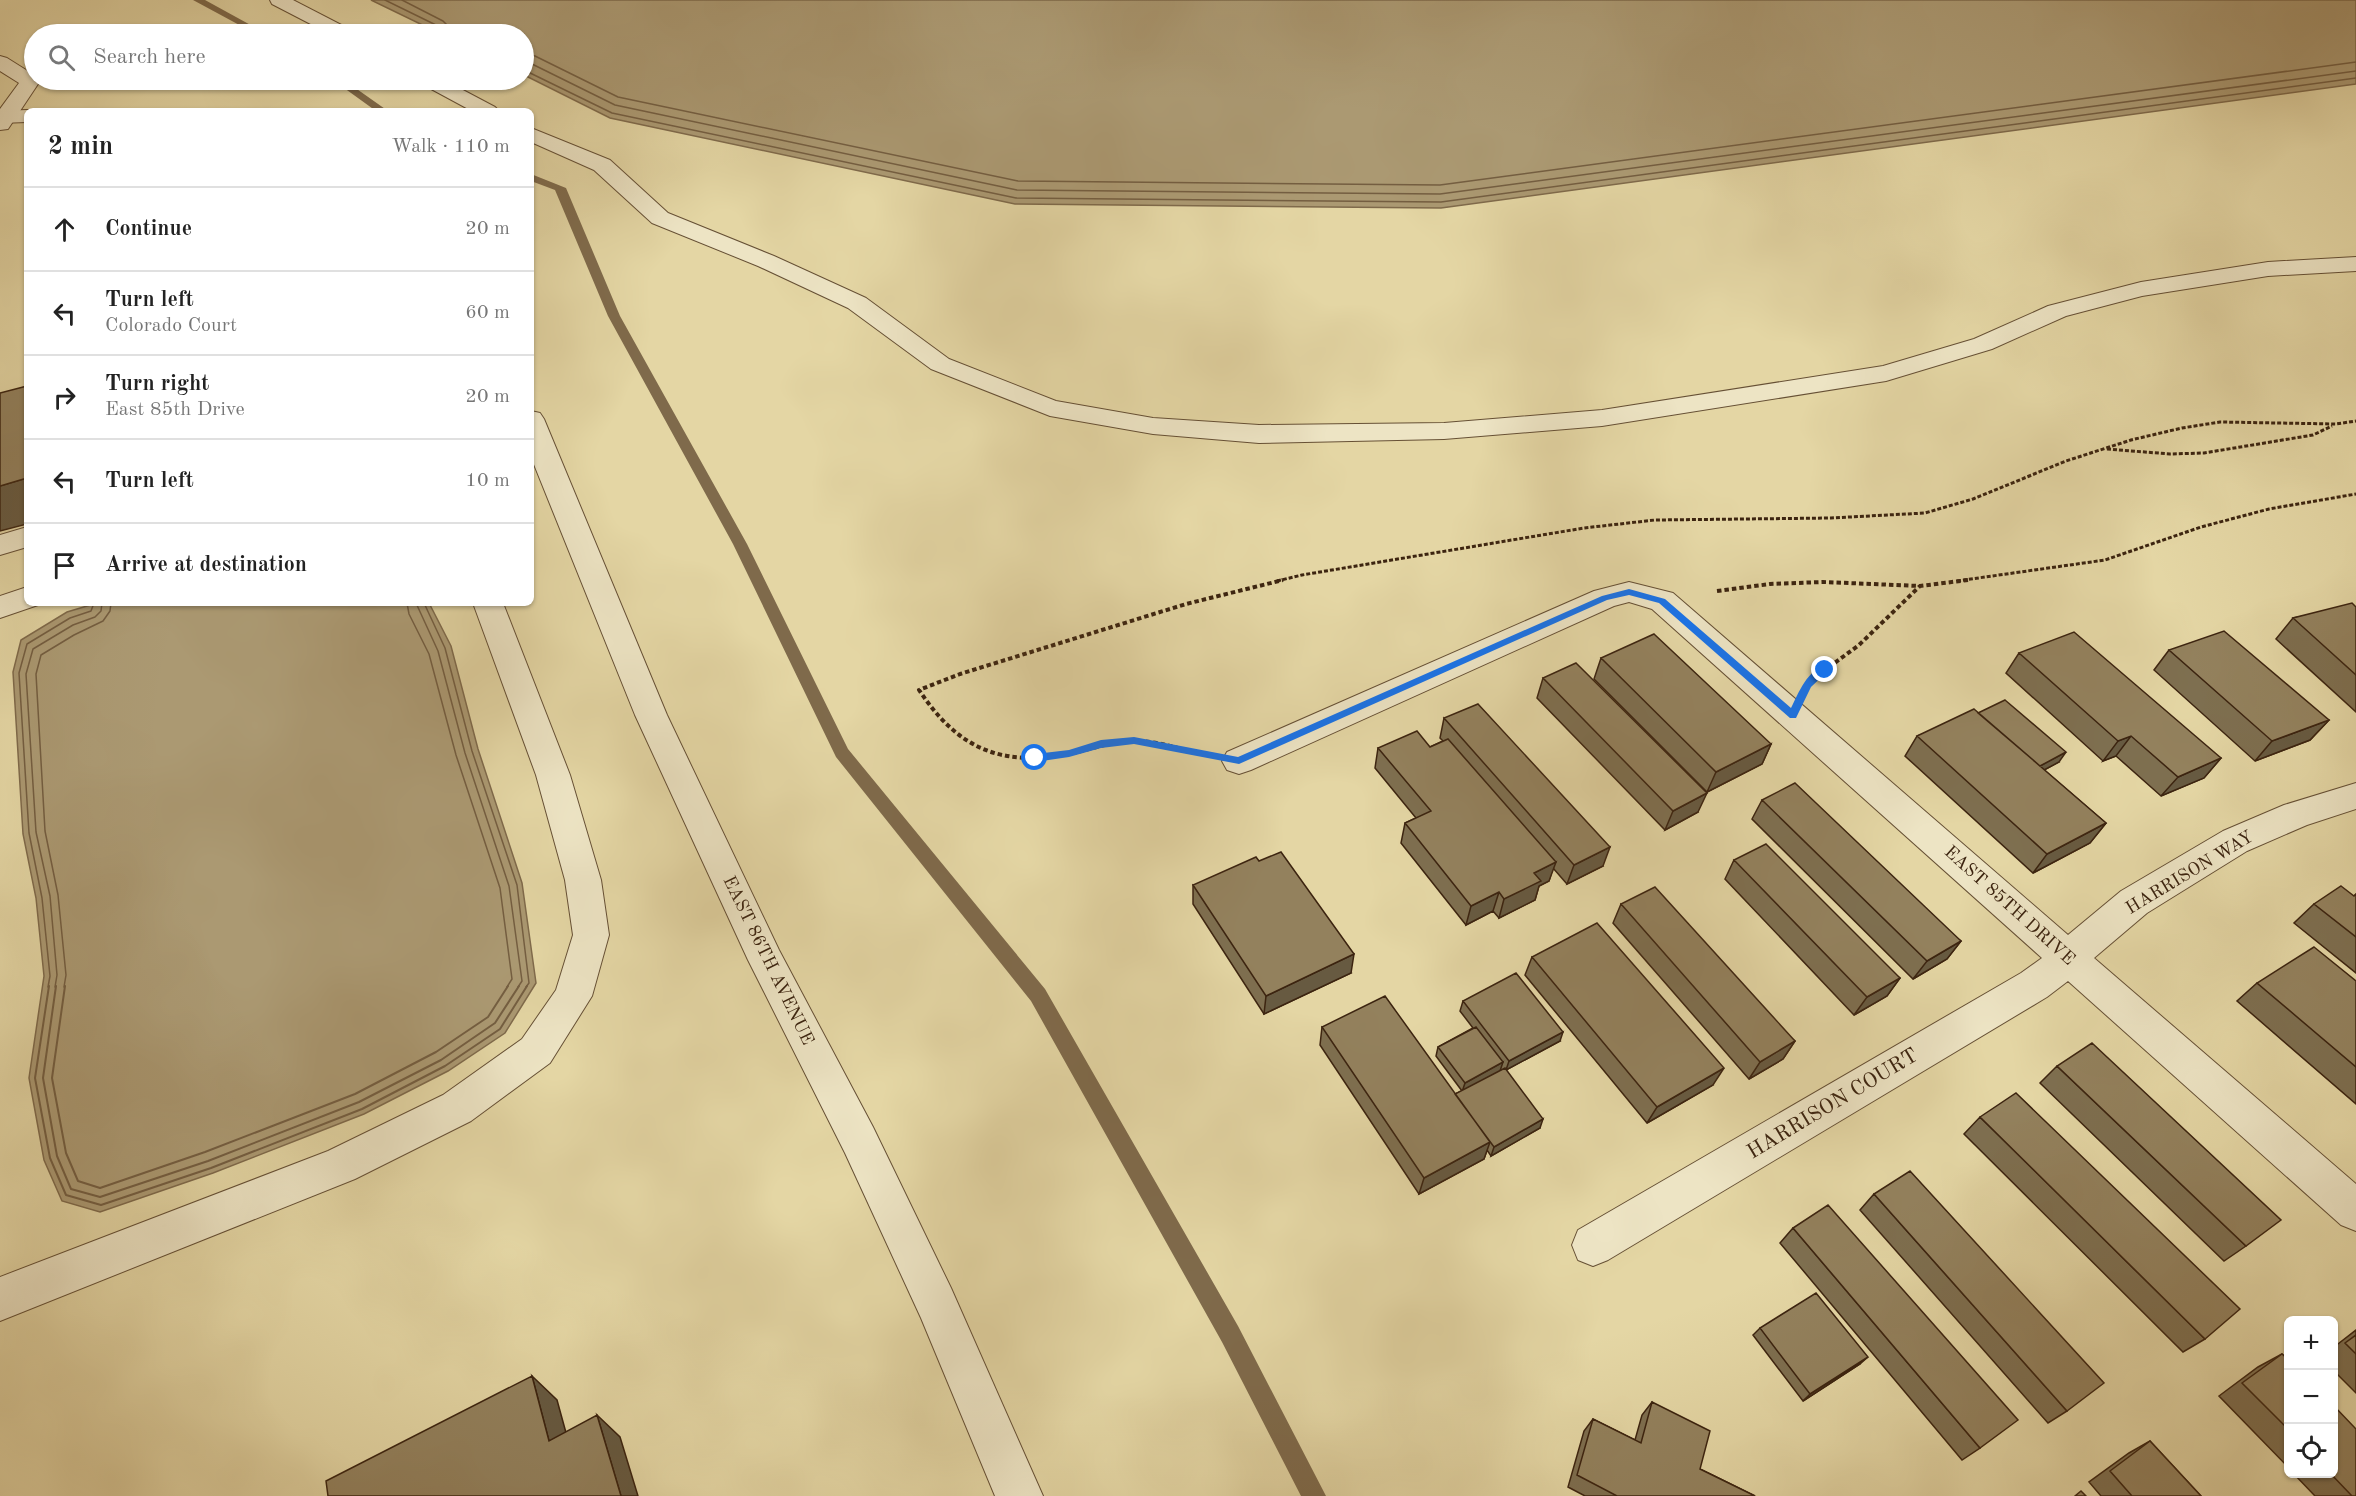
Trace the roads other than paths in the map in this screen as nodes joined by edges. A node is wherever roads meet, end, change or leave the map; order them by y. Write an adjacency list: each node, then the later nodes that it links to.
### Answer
1 (279, 0): 2 (street)
2 (325, 24)
3 (0, 62): 4 (street)
4 (24, 77)
5 (25, 90): 8 (street)
6 (448, 90): 7 (street)
7 (482, 108)
8 (9, 118)
9 (535, 139): 10 (street)
10 (2356, 264)
11 (534, 427): 23 (street, EAST 86TH AVENUE)
12 (24, 538): 13 (street)
13 (0, 545)
14 (24, 599): 16 (street)
15 (489, 606): 22 (street)
16 (0, 607)
17 (1239, 761): 19 (street, EAST 85TH DRIVE)
18 (2356, 796): 19 (street, HARRISON WAY)
19 (2070, 959): 20 (street, EAST 85TH DRIVE); 21 (street, HARRISON COURT)
20 (2356, 1211)
21 (1593, 1245)
22 (0, 1299)
23 (1019, 1496)

